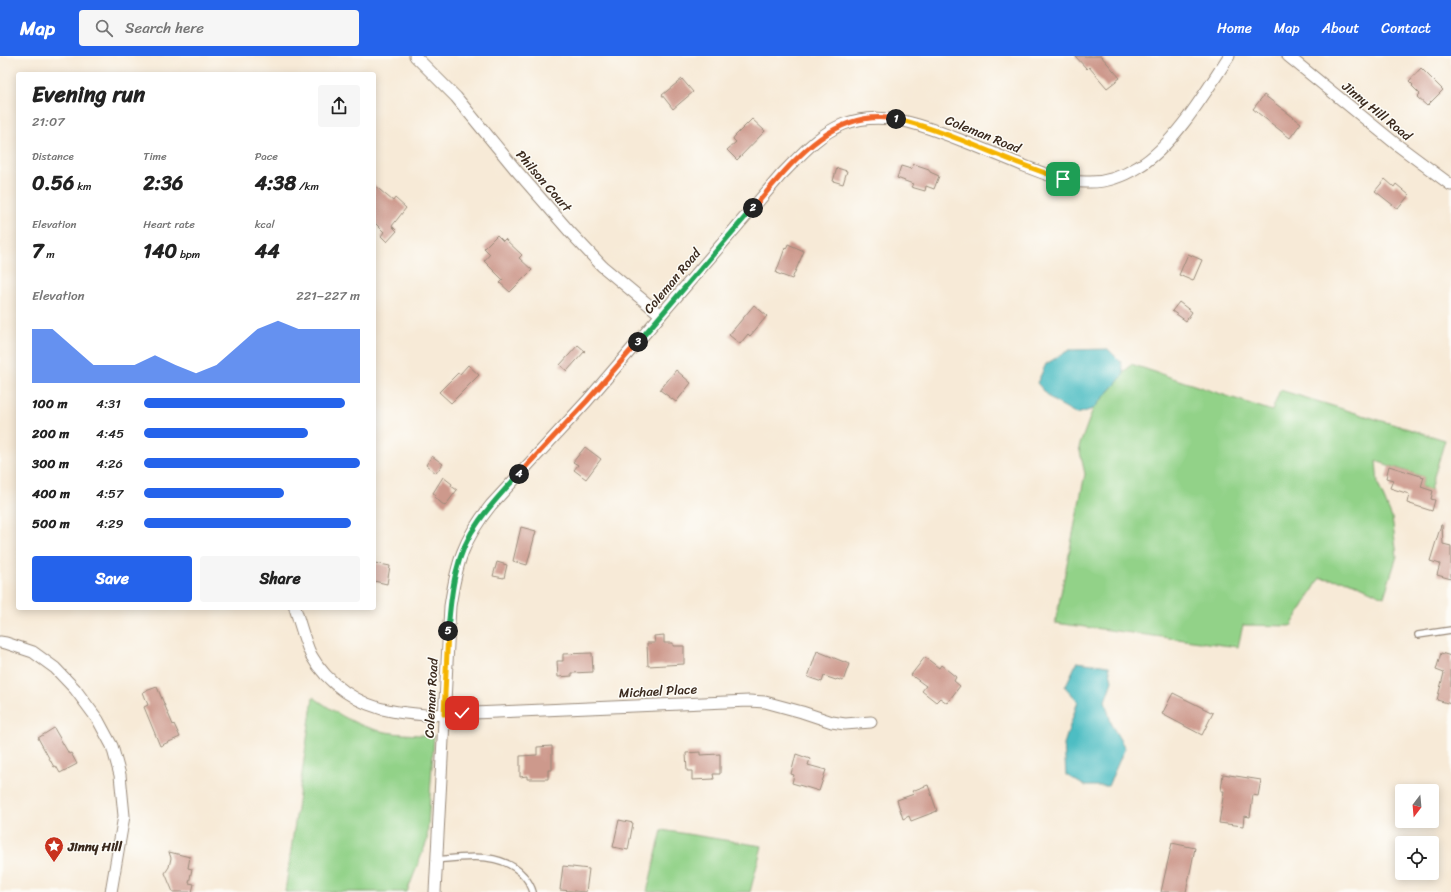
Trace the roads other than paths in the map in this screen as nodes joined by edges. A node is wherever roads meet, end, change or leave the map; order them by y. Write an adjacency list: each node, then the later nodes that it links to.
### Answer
1 (415, 56): 5 (street, Philson Court)
2 (1229, 56): 5 (street, Coleman Road)
3 (1288, 56): 4 (street, Jinny Hill Road)
4 (1451, 184)
5 (661, 315): 10 (street, Coleman Road)
6 (296, 610): 10 (street, Michael Place)
7 (1451, 630): 8 (lane)
8 (1418, 635)
9 (0, 642): 13 (street)
10 (444, 714): 11 (street, Michael Place); 12 (street, Coleman Road)
11 (872, 722)
12 (435, 860): 14 (street, Coleman Road); 15 (lane)
13 (111, 892)
14 (434, 892)
15 (533, 892)

